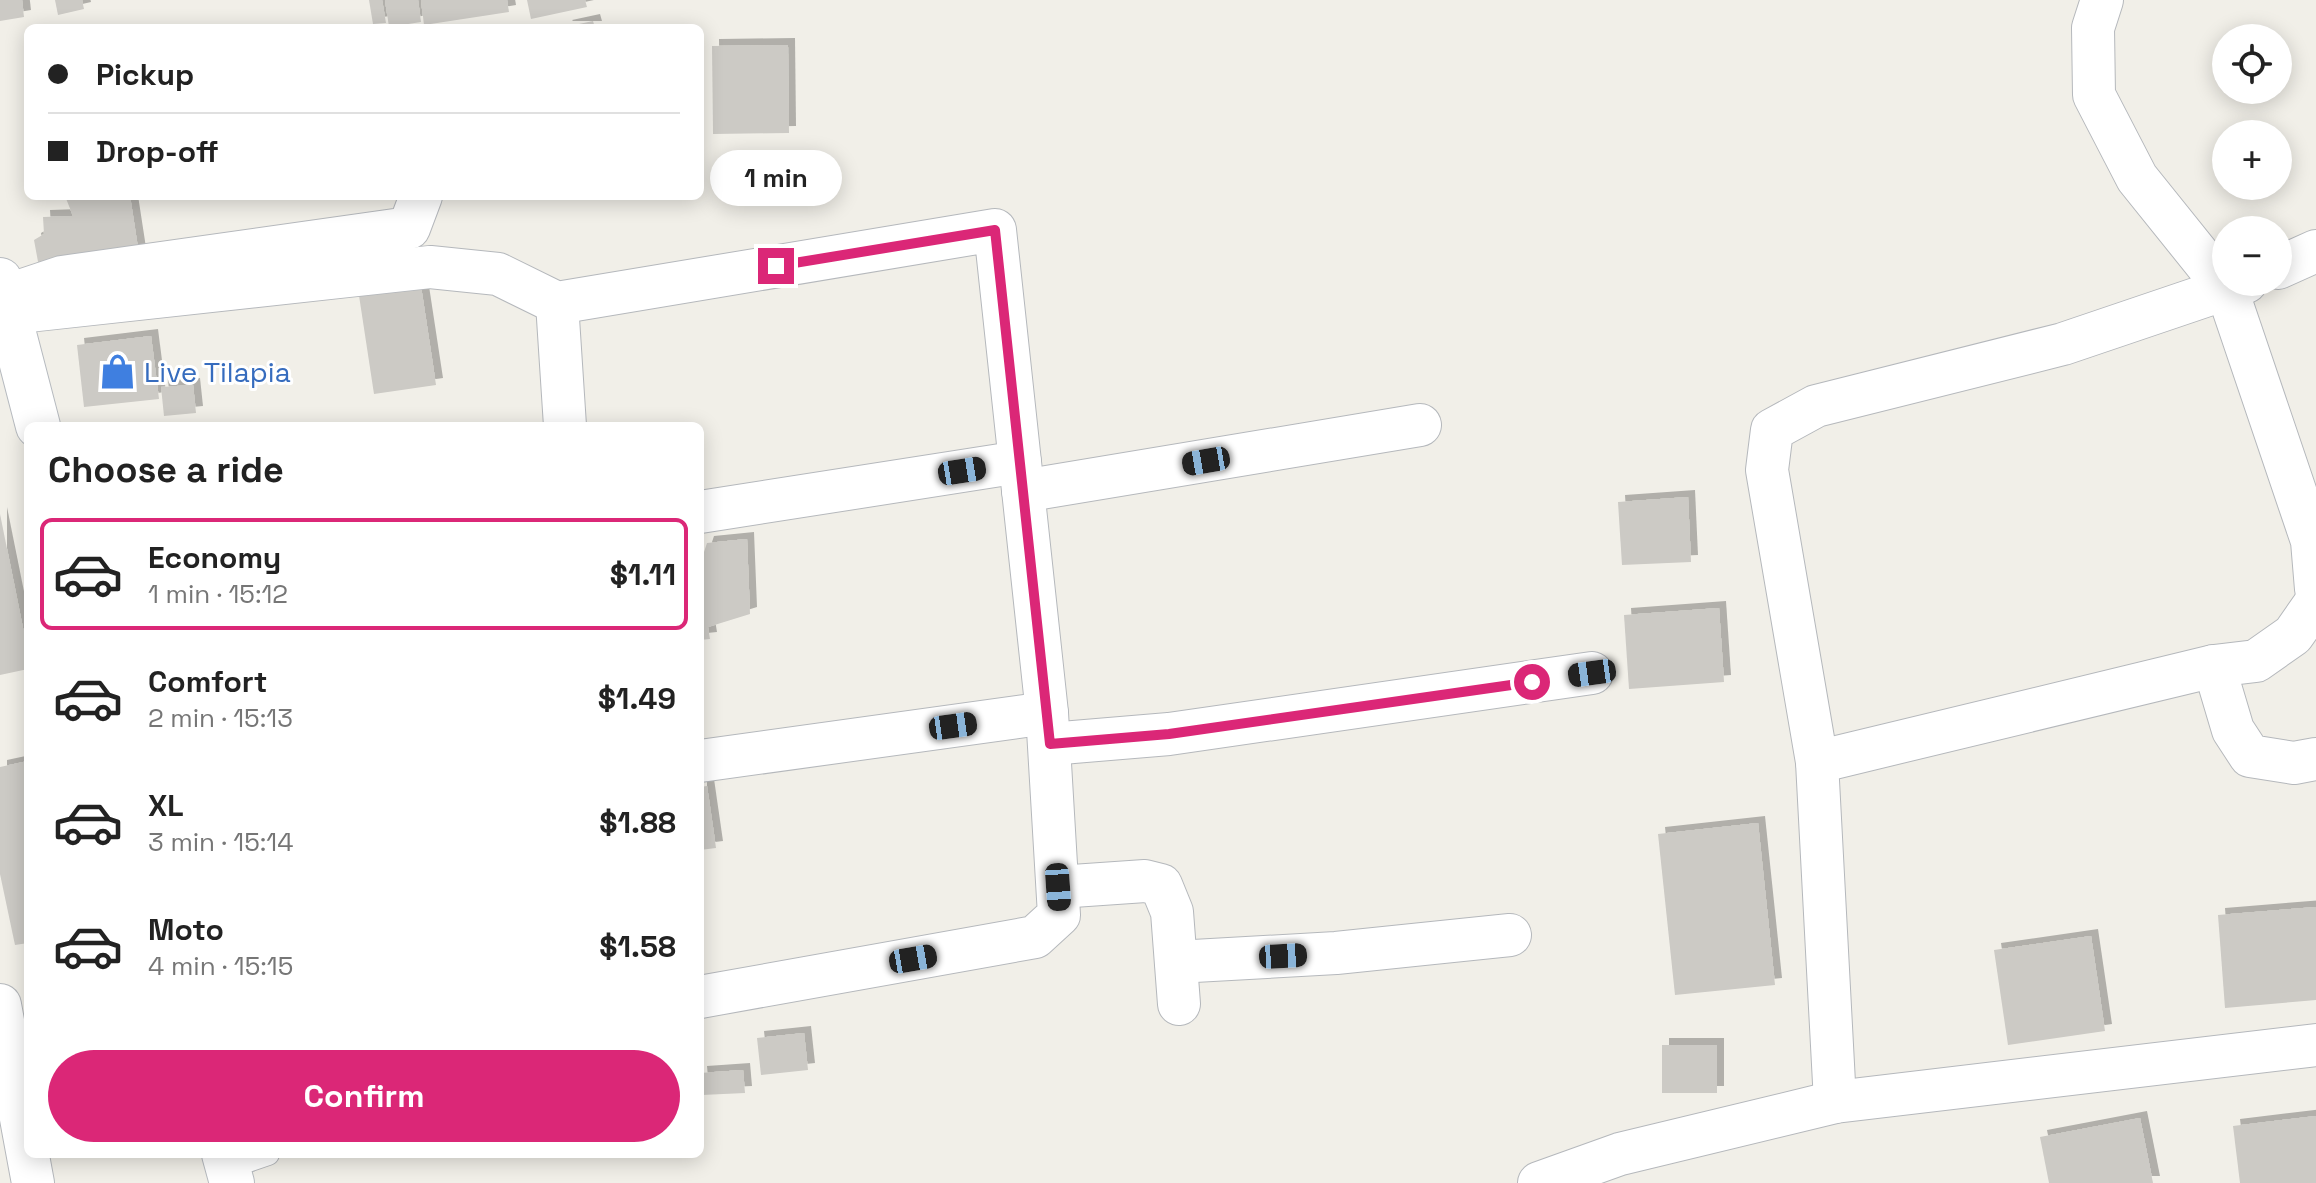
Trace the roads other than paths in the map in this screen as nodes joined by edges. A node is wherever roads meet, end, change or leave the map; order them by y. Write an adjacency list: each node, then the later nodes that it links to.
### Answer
1 (2102, 0): 4 (street)
2 (420, 200): 7 (street)
3 (2316, 251): 5 (street)
4 (2212, 260)
5 (2292, 262)
6 (2212, 294): 22 (street)
7 (4, 296): 9 (street); 10 (main road)
8 (2239, 296): 15 (street)
9 (557, 303): 11 (street); 13 (street)
10 (37, 422)
11 (565, 422)
12 (1420, 425): 13 (street)
13 (1022, 477): 14 (street); 19 (street)
14 (704, 512)
15 (2316, 589)
16 (2316, 602): 17 (street)
17 (2214, 666): 20 (street); 22 (street)
18 (1592, 673): 19 (street)
19 (1048, 728): 21 (street); 23 (street)
20 (2316, 759)
21 (704, 761)
22 (1817, 762): 30 (street)
23 (1058, 887): 25 (street); 26 (street)
24 (1510, 935): 25 (street)
25 (1176, 962): 27 (street)
26 (704, 996)
27 (1179, 1004)
28 (0, 1005): 31 (street)
29 (2316, 1045): 30 (street)
30 (1835, 1102): 34 (street)
31 (24, 1134)
32 (28, 1158): 33 (street)
33 (33, 1183)
34 (1539, 1183)

